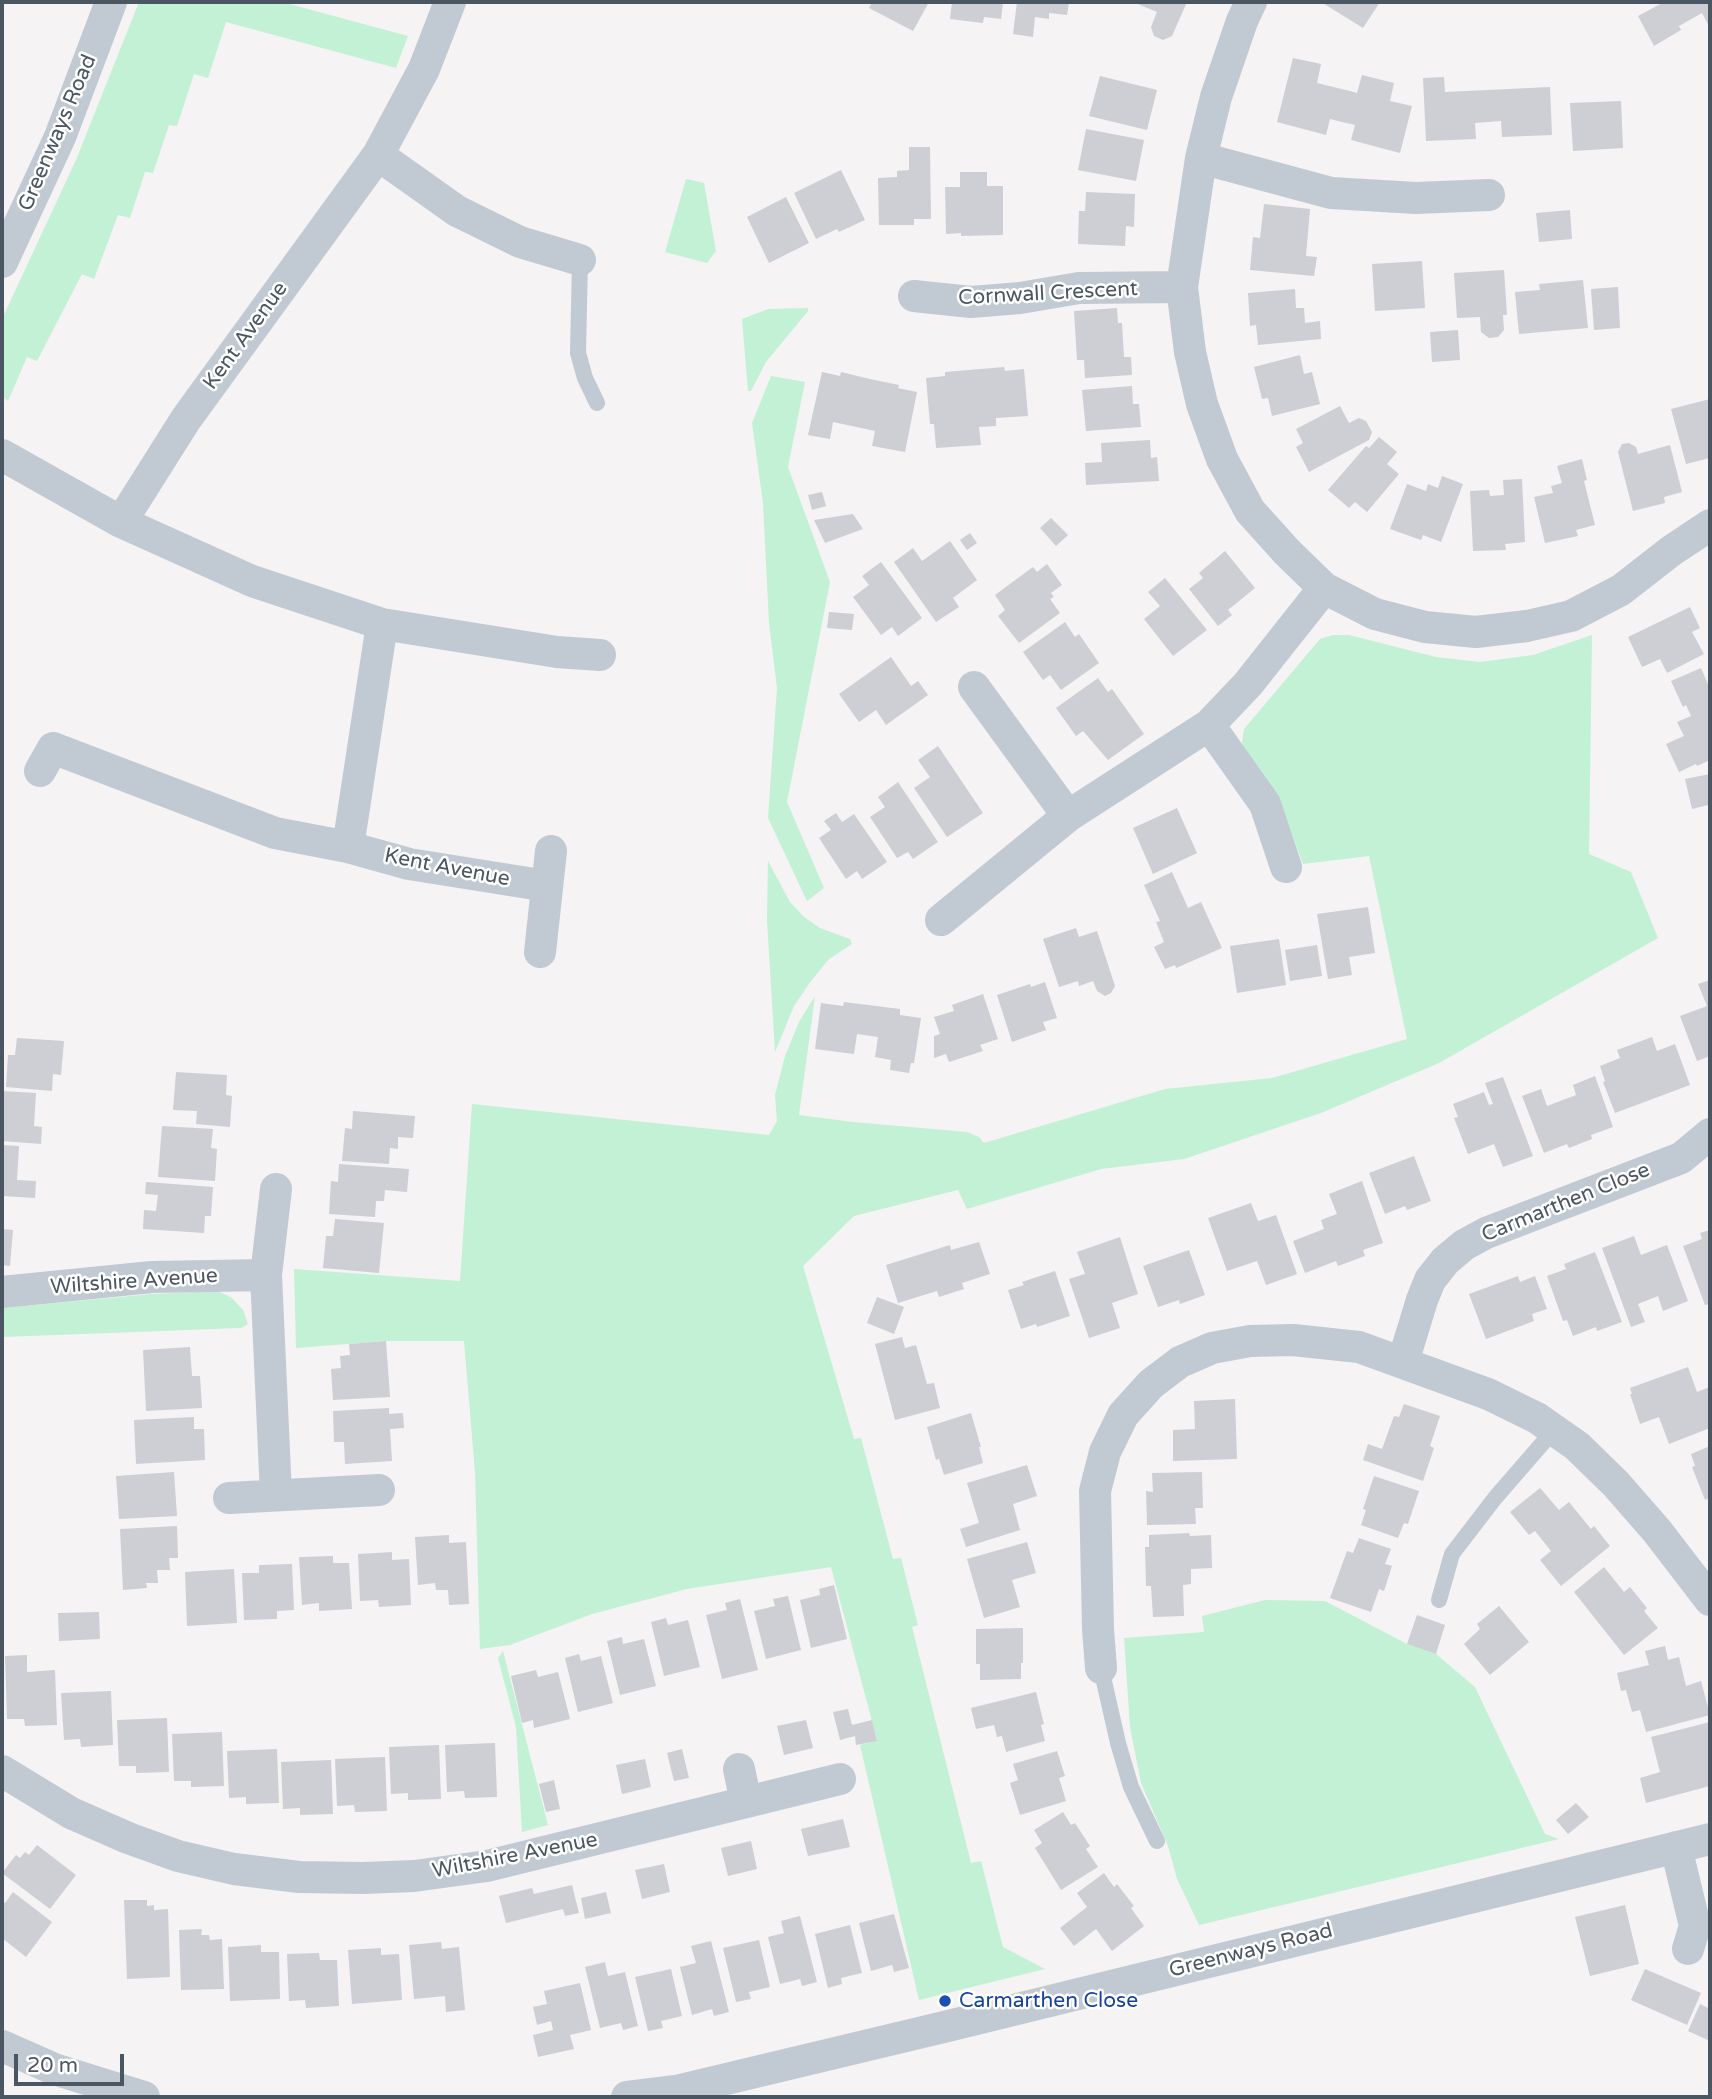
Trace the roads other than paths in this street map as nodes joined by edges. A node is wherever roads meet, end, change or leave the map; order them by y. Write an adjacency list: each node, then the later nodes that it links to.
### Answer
1 (111, 2): 8 (street, Greenways Road)
2 (450, 2): 4 (street, Kent Avenue)
3 (1251, 2): 5 (street)
4 (378, 155): 7 (street); 13 (street, Kent Avenue)
5 (1201, 158): 6 (street); 9 (street)
6 (1489, 195)
7 (580, 260): 11 (lane)
8 (2, 262)
9 (1182, 287): 10 (street, Cornwall Crescent); 15 (street)
10 (914, 296)
11 (597, 403)
12 (2, 455): 13 (street)
13 (121, 522): 16 (street)
14 (1709, 528): 15 (street)
15 (1324, 588): 19 (street)
16 (382, 624): 17 (street); 22 (street)
17 (600, 654)
18 (974, 687): 21 (street)
19 (1209, 725): 21 (street); 24 (street)
20 (40, 771): 22 (street, Kent Avenue)
21 (1068, 816): 26 (street)
22 (348, 847): 25 (street, Kent Avenue)
23 (551, 851): 25 (street)
24 (1286, 867)
25 (547, 886): 27 (street)
26 (941, 920)
27 (540, 952)
28 (1710, 1134): 32 (street, Carmarthen Close)
29 (276, 1189): 30 (street)
30 (266, 1275): 31 (street, Wiltshire Avenue); 35 (street)
31 (2, 1292)
32 (1403, 1362): 33 (street); 39 (street)
33 (1553, 1430): 37 (lane); 38 (street)
34 (379, 1490): 35 (street)
35 (276, 1495): 36 (street)
36 (229, 1497)
37 (1439, 1600)
38 (1710, 1600)
39 (1101, 1668): 45 (lane)
40 (738, 1769): 43 (street)
41 (4, 1776): 43 (street, Wiltshire Avenue)
42 (840, 1779): 43 (street, Wiltshire Avenue)
43 (746, 1802)
44 (1710, 1839): 46 (street, Greenways Road)
45 (1157, 1841)
46 (1676, 1847): 47 (street); 50 (street, Greenways Road)
47 (1688, 1949)
48 (2, 2046): 49 (street)
49 (144, 2097)
50 (627, 2097)

